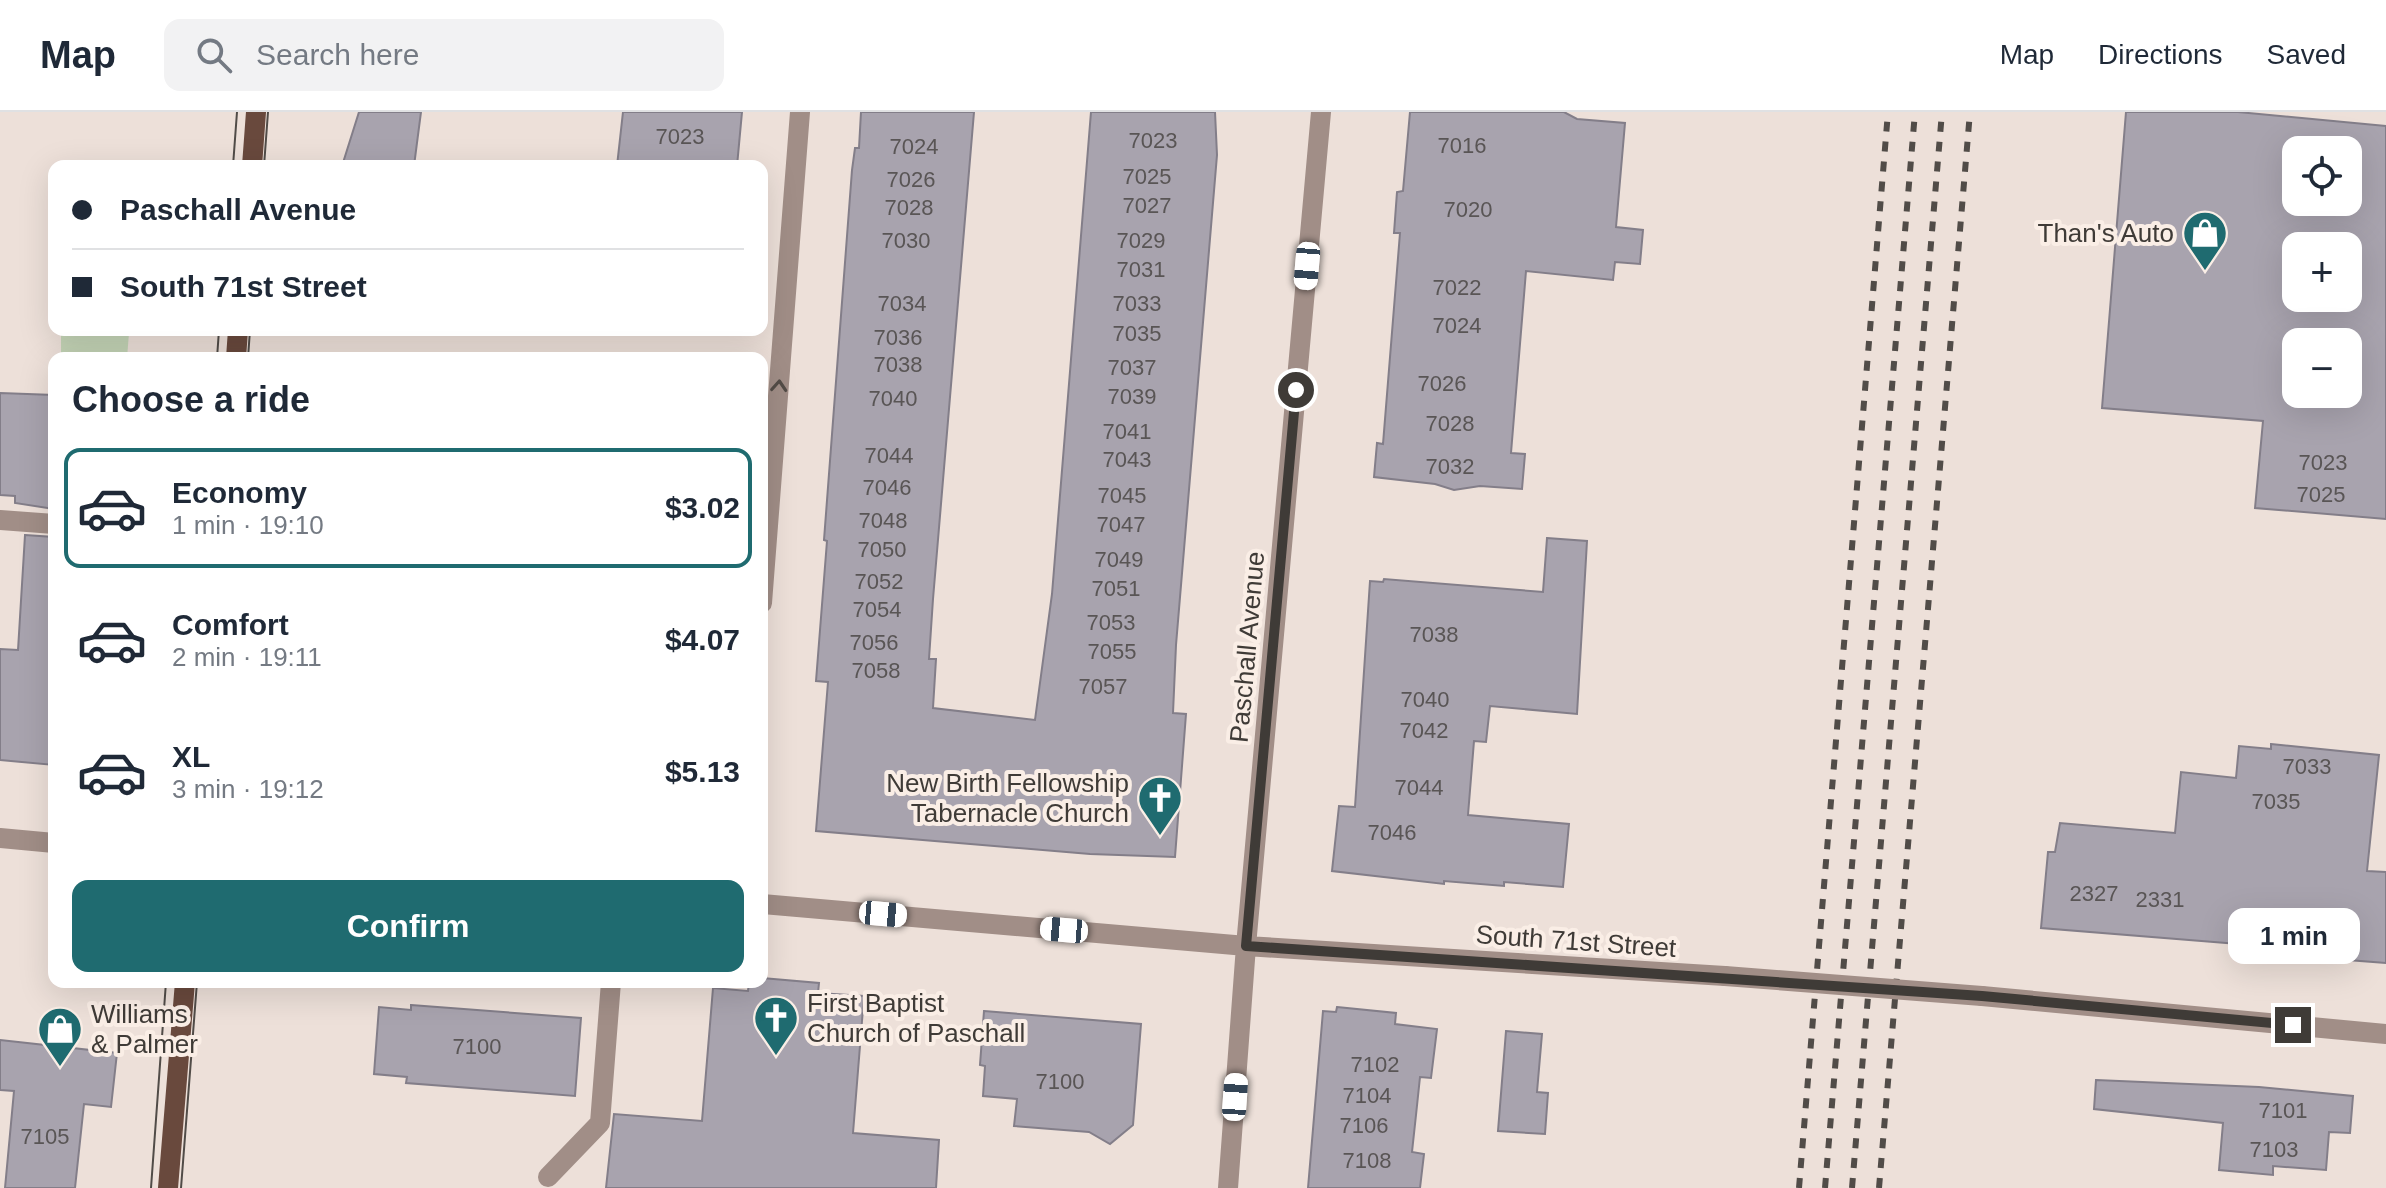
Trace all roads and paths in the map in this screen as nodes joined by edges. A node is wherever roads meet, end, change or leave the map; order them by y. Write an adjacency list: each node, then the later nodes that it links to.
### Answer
1 (256, 112): 4 (main road)
2 (800, 112): 7 (street, one-way to 2)
3 (1321, 112): 11 (street, Paschall Avenue)
4 (252, 160)
5 (0, 520): 6 (street)
6 (48, 524)
7 (768, 525)
8 (0, 838): 9 (street)
9 (48, 842)
10 (768, 905): 11 (street, South 71st Street)
11 (1246, 946): 14 (street, South 71st Street, bridge); 17 (street, Paschall Avenue)
12 (185, 988): 16 (main road)
13 (611, 988): 15 (street)
14 (2386, 1034)
15 (548, 1177)
16 (168, 1188)
17 (1228, 1188)

